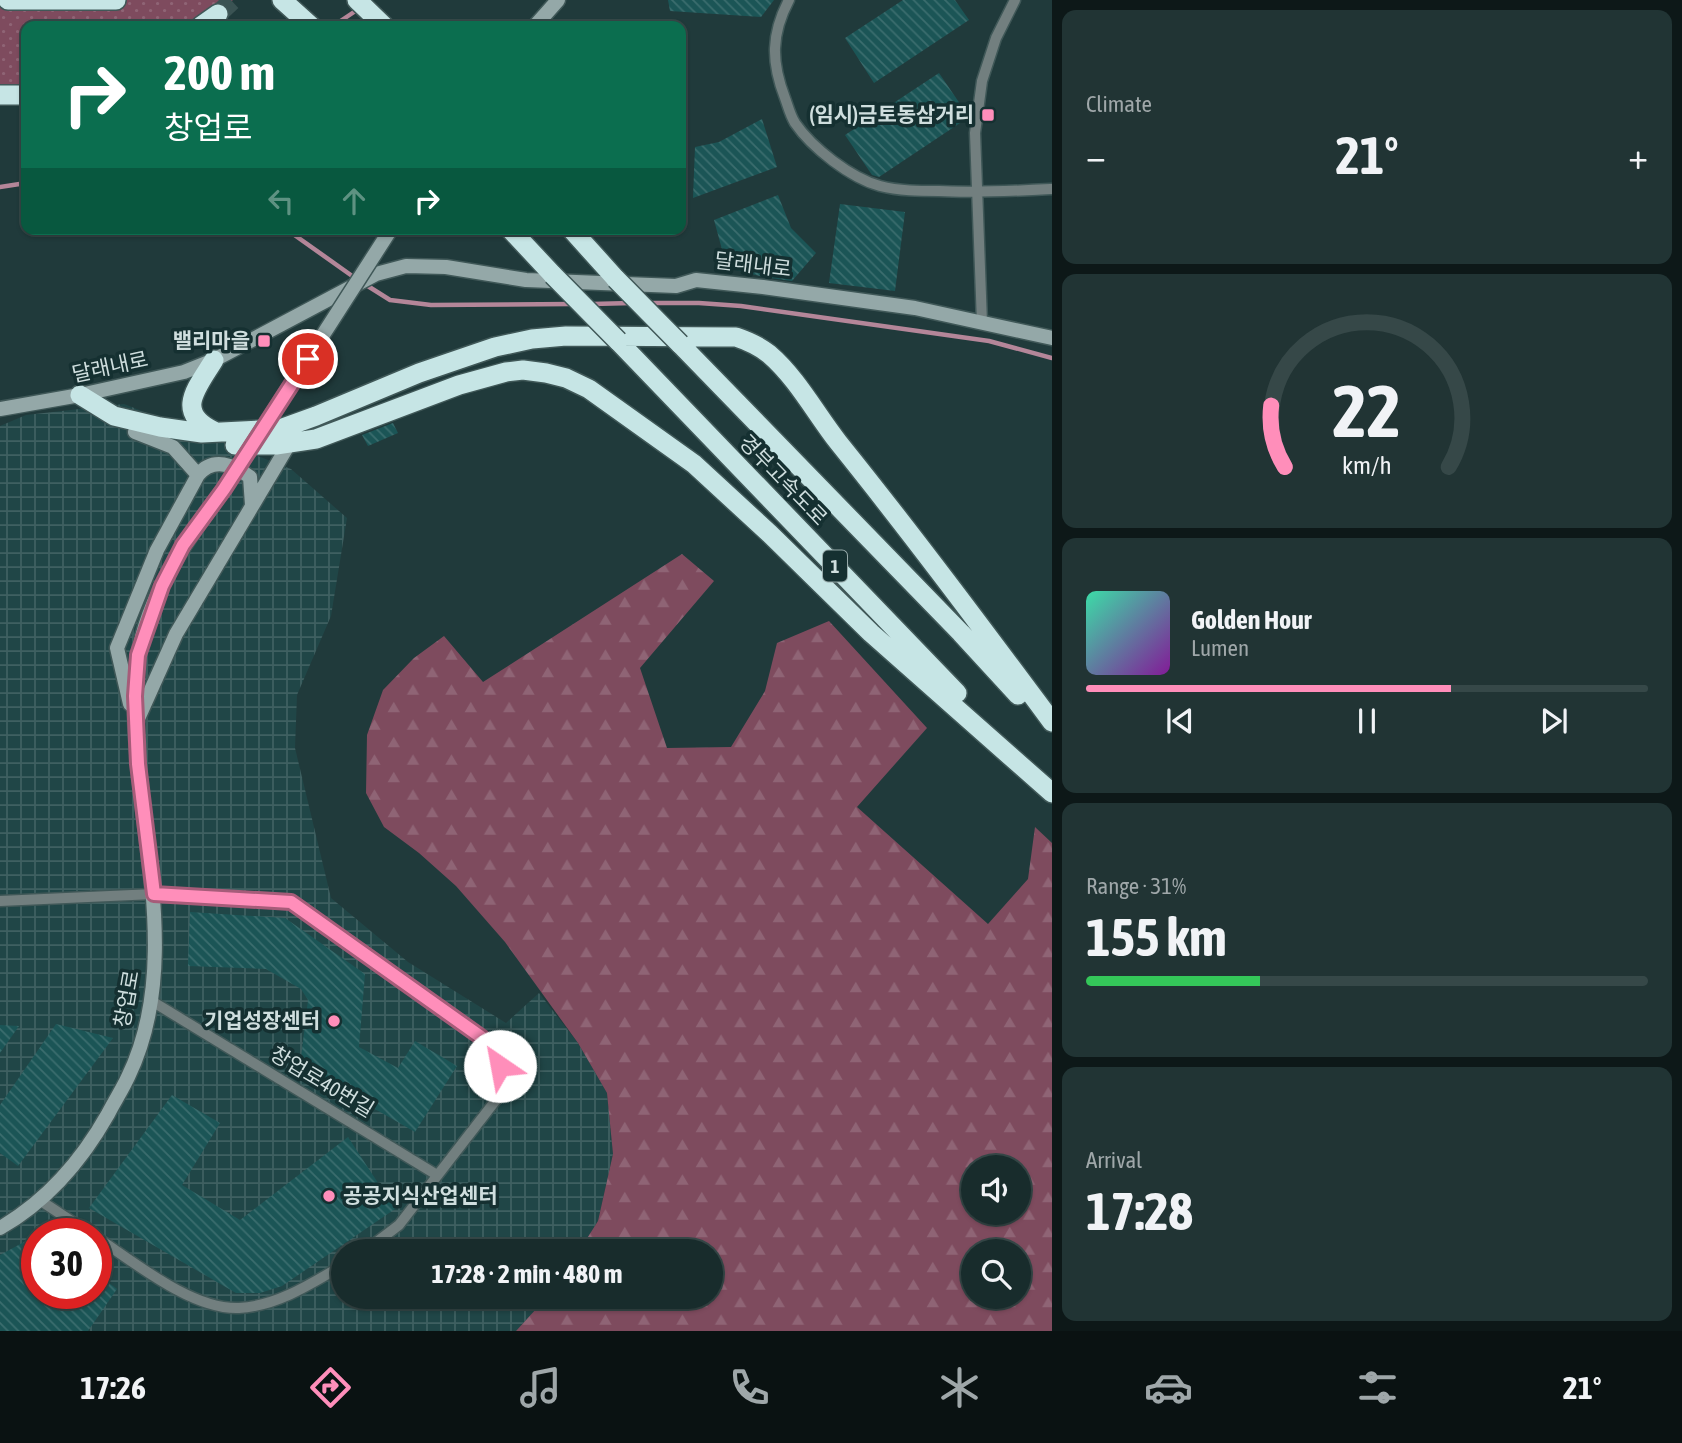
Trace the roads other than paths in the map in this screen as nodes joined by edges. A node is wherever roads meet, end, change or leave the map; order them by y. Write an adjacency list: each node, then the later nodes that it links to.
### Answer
1 (8, 0): 7 (highway)
2 (282, 0): 10 (highway)
3 (357, 0): 11 (highway)
4 (558, 0): 12 (street)
5 (789, 0): 16 (street)
6 (1016, 0): 16 (street)
7 (108, 1)
8 (218, 14): 9 (highway)
9 (208, 21)
10 (305, 21)
11 (379, 21)
12 (539, 21)
13 (0, 95): 14 (highway)
14 (21, 95)
15 (1052, 189): 16 (street)
16 (978, 192): 20 (street)
17 (387, 235): 31 (street, bridge)
18 (516, 235): 33 (highway, 경부고속도로 / 1, bridge)
19 (577, 235): 32 (highway, 경부고속도로 / 1, bridge)
20 (982, 323): 21 (street, 달래내로); 22 (street, 달래내로, bridge)
21 (1052, 338)
22 (214, 360): 23 (street, 달래내로); 26 (highway)
23 (80, 395): 24 (street, 달래내로); 25 (highway); 26 (highway)
24 (0, 409)
25 (135, 432): 27 (highway); 28 (street)
26 (218, 433): 30 (highway)
27 (289, 444): 29 (street); 33 (highway)
28 (198, 475): 29 (street); 31 (street)
29 (253, 505): 31 (street)
30 (1052, 722)
31 (135, 725): 34 (street, 창업로)
32 (1052, 732)
33 (1052, 793)
34 (154, 894): 35 (street); 36 (street, 창업로); 37 (street)
35 (0, 901)
36 (150, 1000): 37 (street, 창업로40번길); 38 (street, 창업로)
37 (437, 1175): 41 (street)
38 (41, 1201): 39 (street); 40 (street, 창업로)
39 (67, 1218)
40 (0, 1228)
41 (380, 1239)
42 (112, 1247): 43 (street)
43 (331, 1272)

